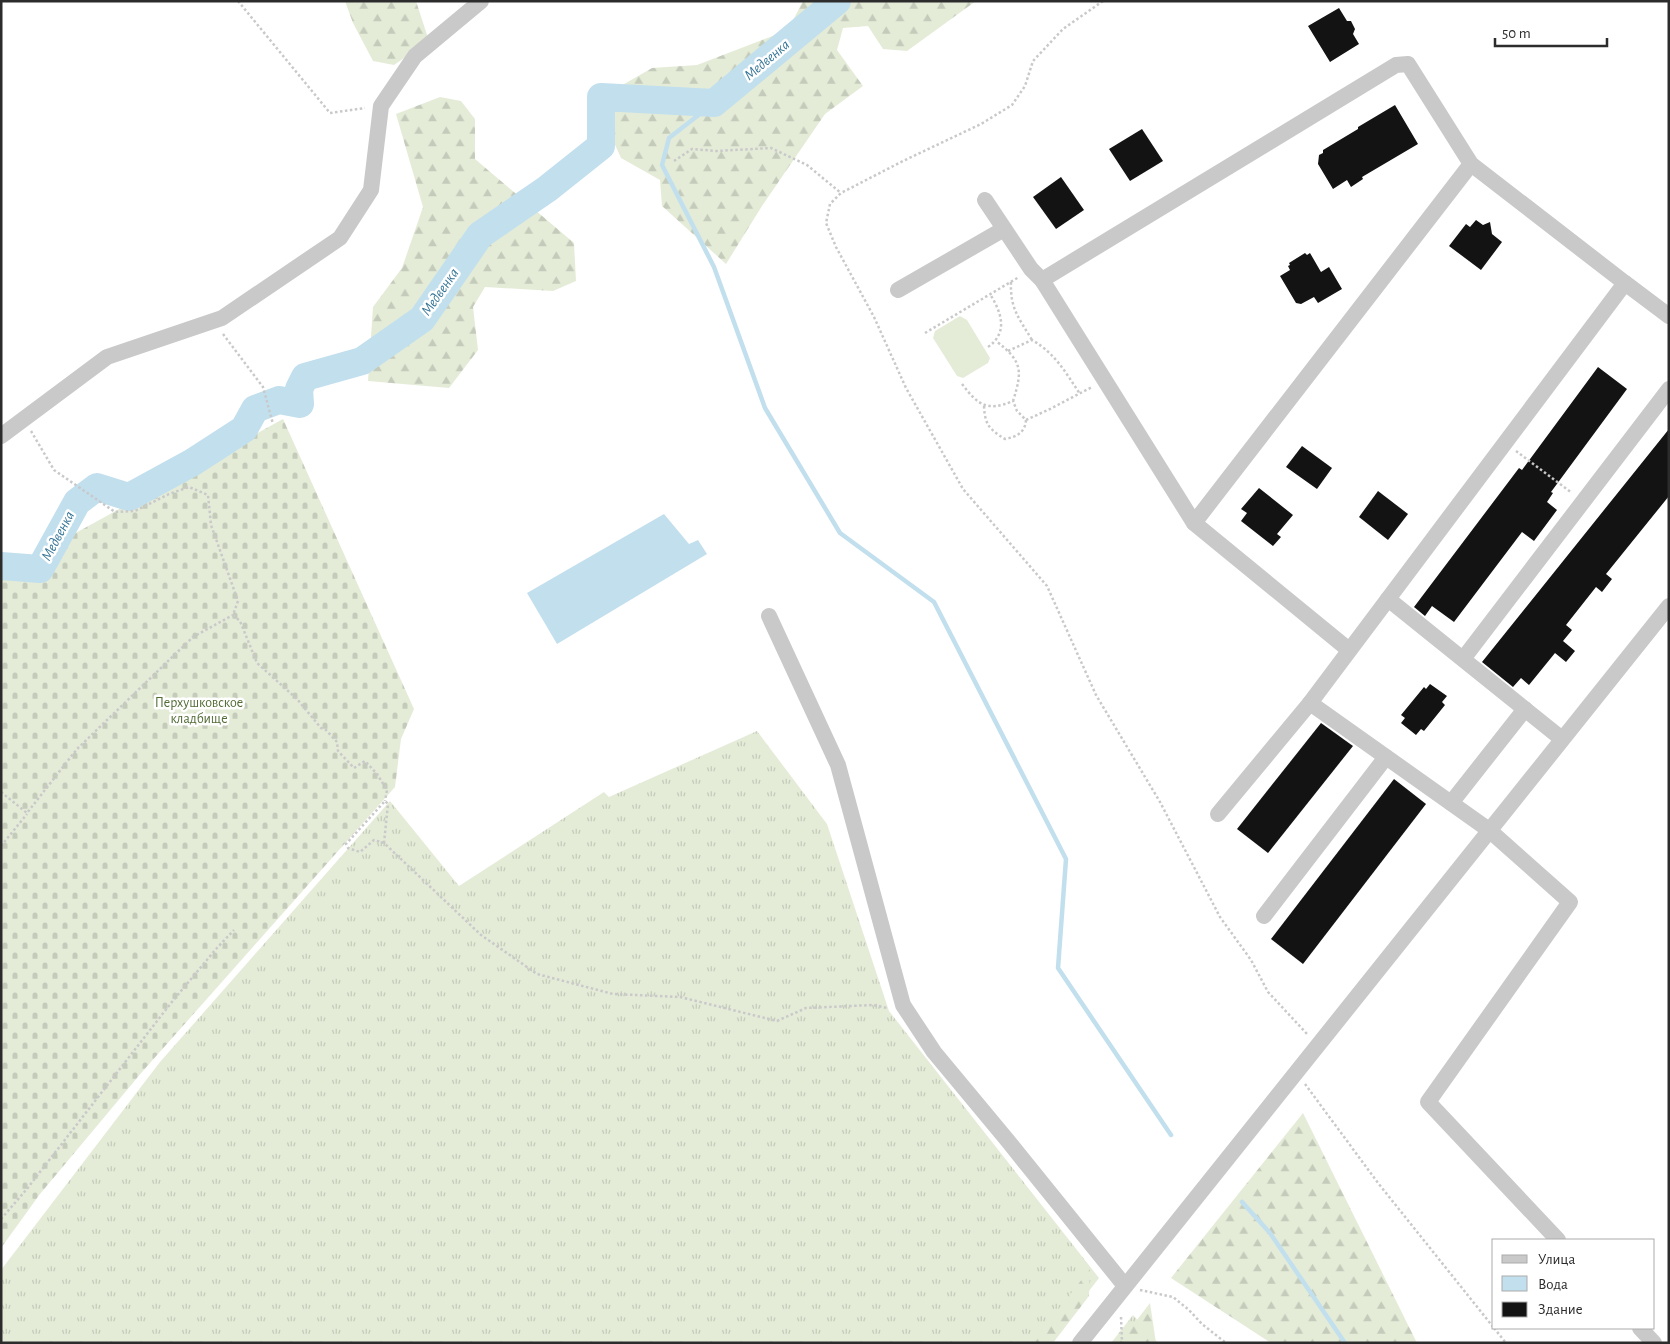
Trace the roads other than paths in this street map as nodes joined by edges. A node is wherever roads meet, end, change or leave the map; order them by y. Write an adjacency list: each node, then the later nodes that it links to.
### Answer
1 (481, 1): 10 (street)
2 (1472, 164): 5 (street); 6 (street); 11 (street)
3 (985, 200): 4 (street)
4 (1004, 229): 5 (street); 7 (street)
5 (1037, 275): 11 (street)
6 (1625, 283): 8 (street); 12 (street)
7 (898, 290)
8 (1669, 316)
9 (1669, 389): 16 (street)
10 (1, 436)
11 (1194, 523): 15 (street)
12 (1388, 599): 15 (street); 16 (street)
13 (1669, 606): 19 (street)
14 (769, 616): 26 (street)
15 (1349, 650): 17 (street)
16 (1463, 659): 18 (street)
17 (1310, 703): 20 (street); 22 (street)
18 (1525, 709): 19 (street); 21 (street)
19 (1562, 739): 23 (street)
20 (1386, 756): 21 (street); 24 (street)
21 (1451, 803): 23 (street)
22 (1218, 814)
23 (1489, 830): 25 (street); 26 (street)
24 (1264, 916)
25 (1557, 1239)
26 (1125, 1286): 28 (street)
27 (1641, 1329): 29 (street)
28 (1080, 1343)
29 (1654, 1343)

